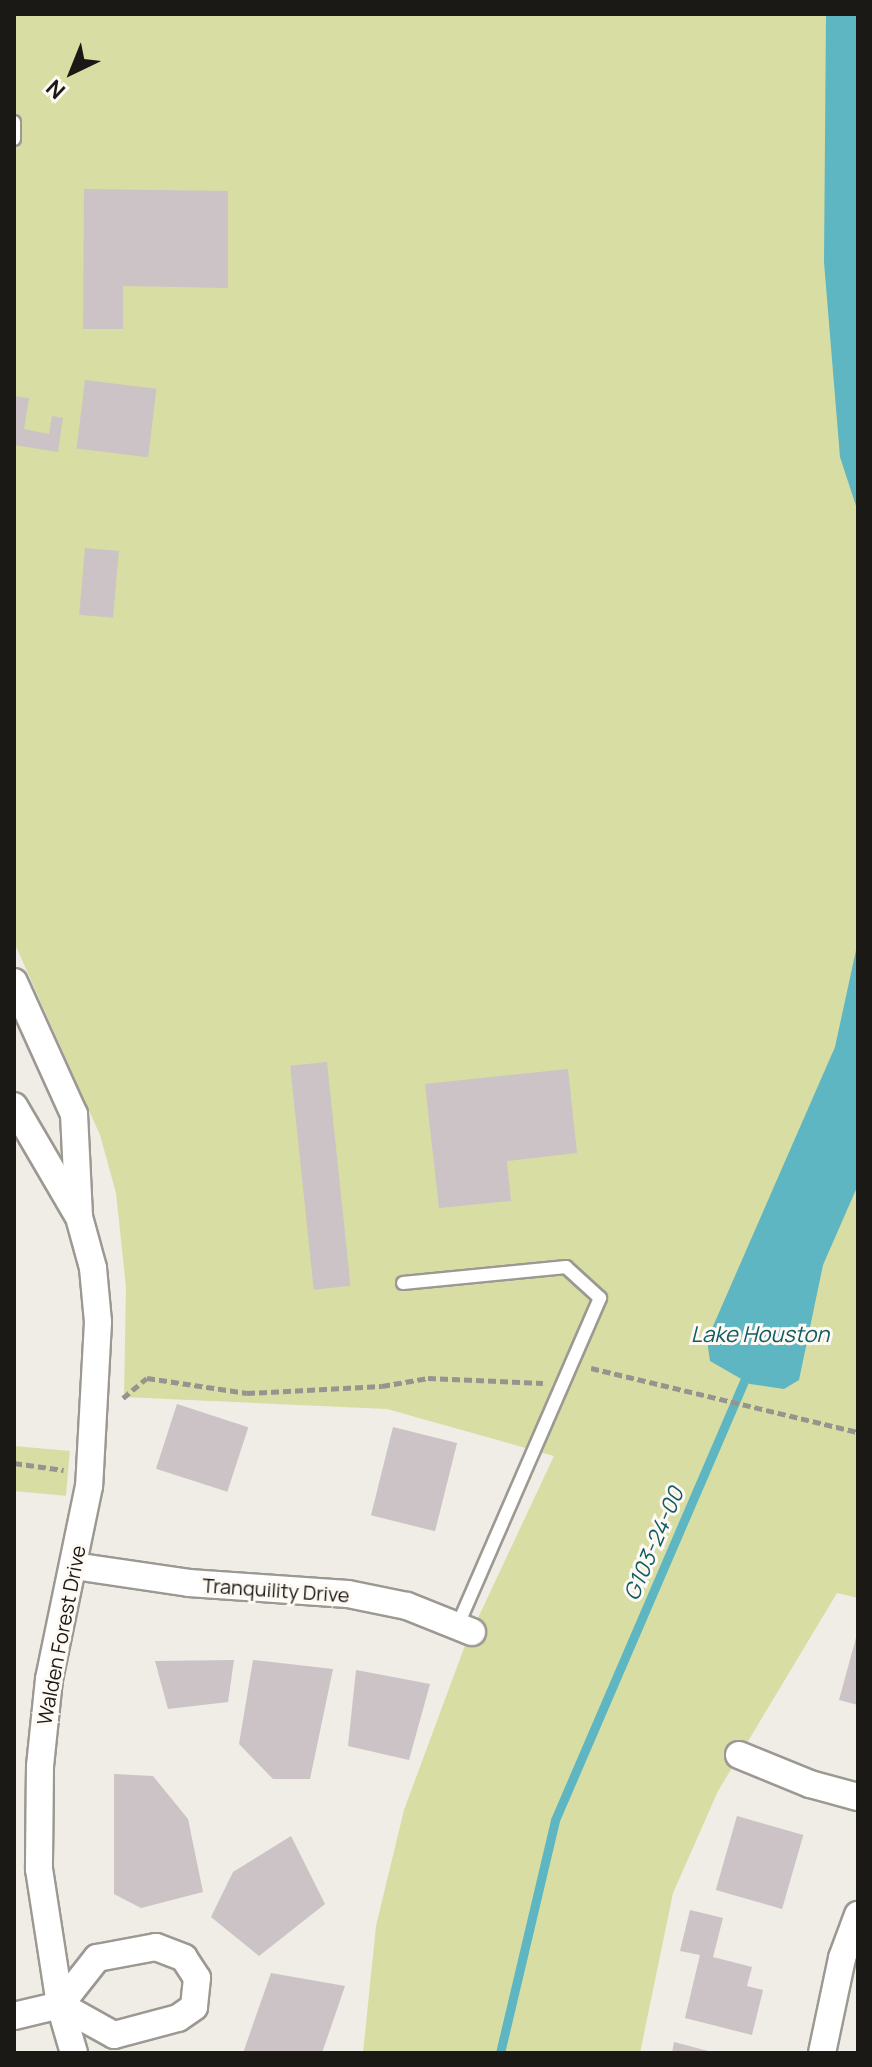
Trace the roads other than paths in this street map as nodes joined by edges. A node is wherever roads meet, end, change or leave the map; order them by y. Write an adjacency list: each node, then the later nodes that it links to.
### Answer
1 (14, 122): 2 (lane)
2 (14, 139)
3 (14, 982): 5 (street, Walden Forest Drive)
4 (14, 1106): 5 (street, Walden Forest Drive)
5 (79, 1217): 7 (street, Walden Forest Drive)
6 (403, 1283): 8 (lane)
7 (74, 1566): 8 (street, Tranquility Drive); 12 (street, Walden Forest Drive)
8 (465, 1628)
9 (739, 1755): 10 (street)
10 (858, 1797)
11 (858, 1915): 15 (street)
12 (60, 2005): 12 (street); 13 (street); 14 (street, Walden Forest Drive)
13 (14, 2016)
14 (74, 2053)
15 (822, 2053)

